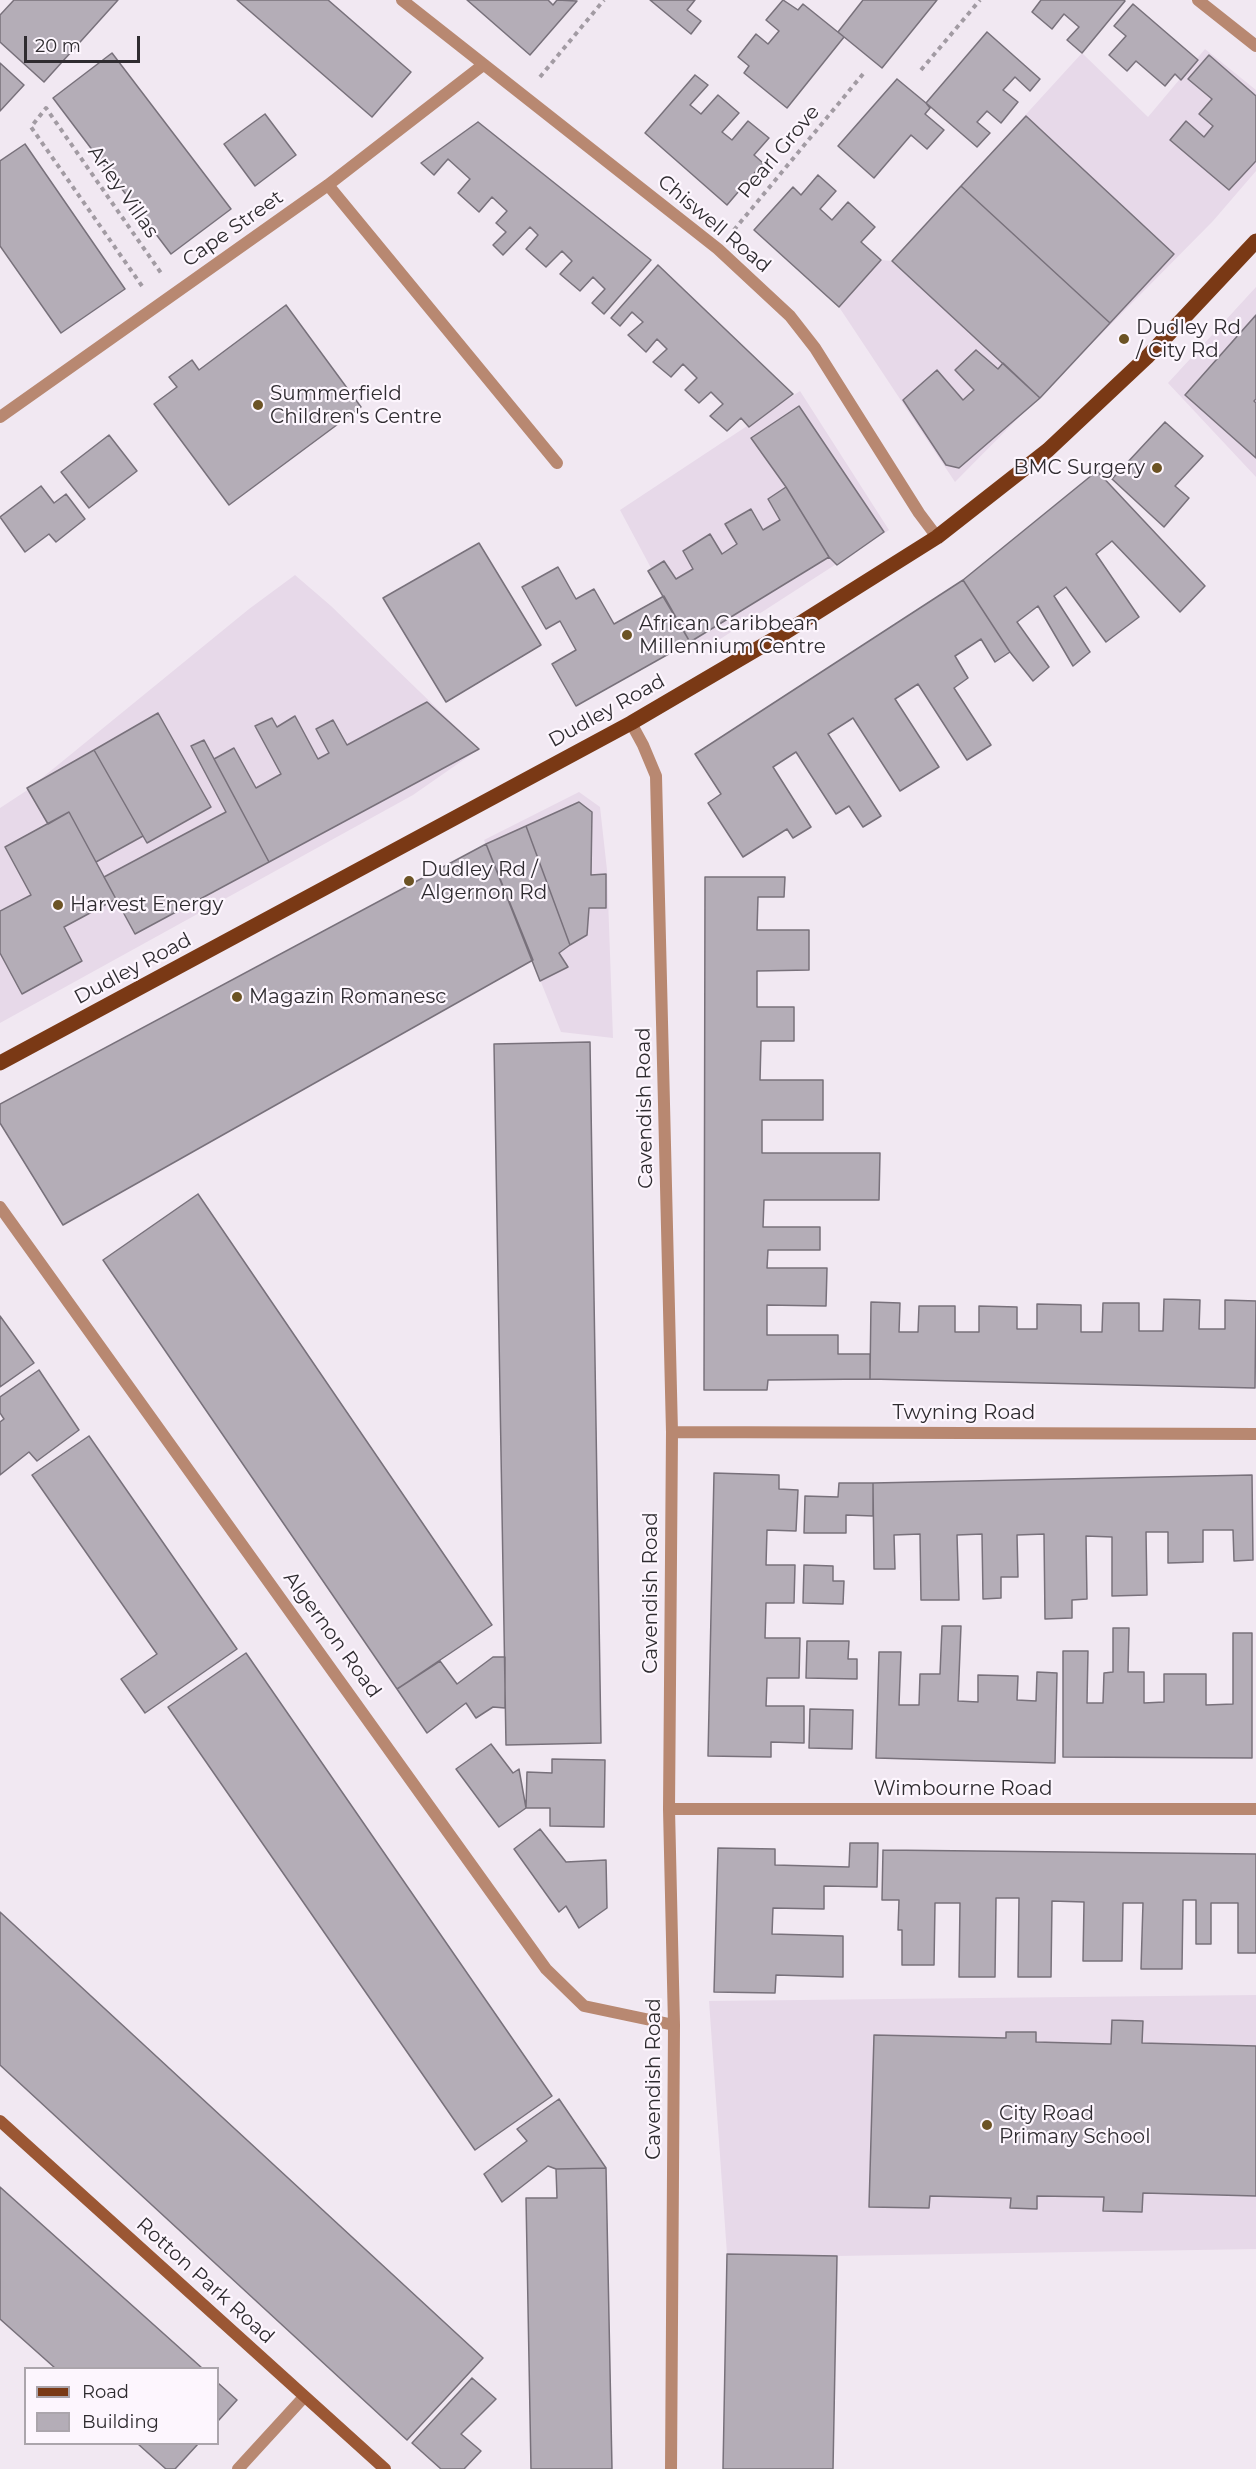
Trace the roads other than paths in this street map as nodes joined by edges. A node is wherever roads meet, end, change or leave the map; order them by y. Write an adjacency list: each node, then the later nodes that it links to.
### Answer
1 (402, 0): 4 (street, Chiswell Road)
2 (1198, 0): 3 (street)
3 (1256, 46)
4 (483, 65): 5 (street, Cape Street); 9 (street, Chiswell Road)
5 (328, 185): 7 (street, Cape Street); 8 (street)
6 (1256, 241): 9 (main road, Dudley Road)
7 (0, 417)
8 (557, 463)
9 (937, 537): 10 (main road, Dudley Road)
10 (631, 723): 11 (main road, Dudley Road); 13 (street, Cavendish Road)
11 (0, 1063)
12 (0, 1207): 17 (street, Algernon Road)
13 (672, 1432): 14 (street, Twyning Road); 15 (street, Cavendish Road)
14 (1256, 1434)
15 (669, 1809): 16 (street, Wimbourne Road); 17 (street, Cavendish Road)
16 (1256, 1809)
17 (674, 2025): 22 (street, Cavendish Road)
18 (0, 2121): 19 (main road, Rotton Park Road)
19 (304, 2397): 20 (street); 21 (main road, Rotton Park Road)
20 (238, 2469)
21 (385, 2469)
22 (671, 2469)

